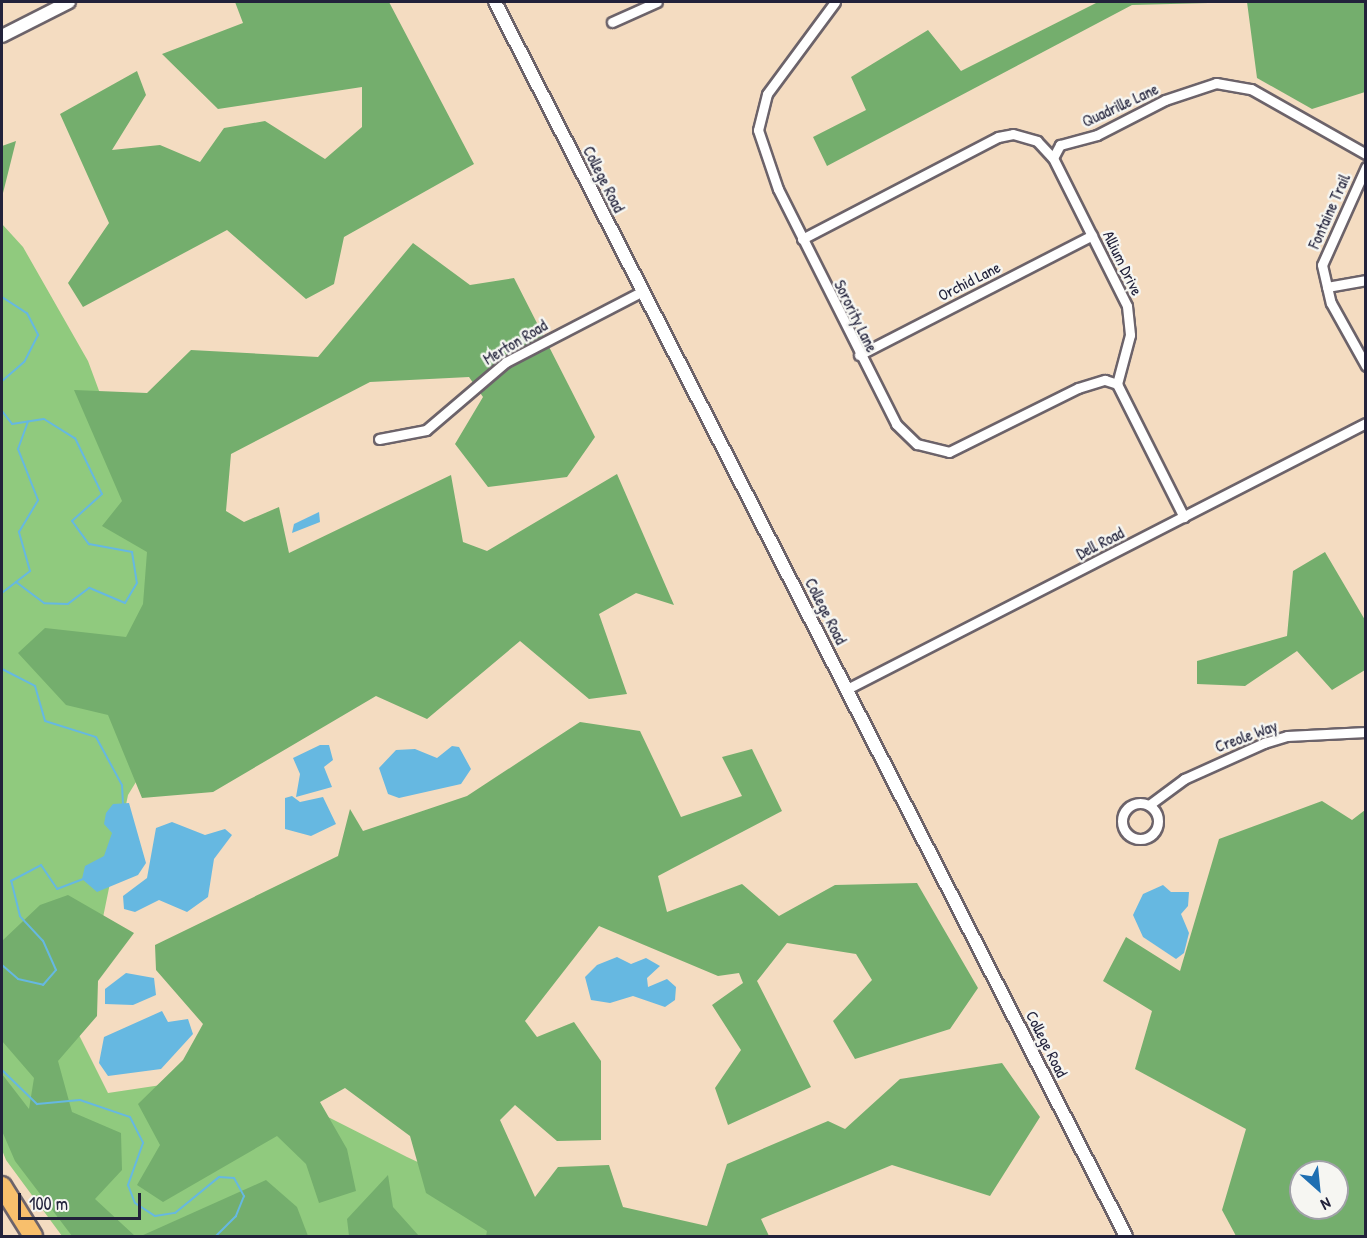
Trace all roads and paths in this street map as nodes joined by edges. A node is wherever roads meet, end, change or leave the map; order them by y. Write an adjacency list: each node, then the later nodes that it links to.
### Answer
1 (69, 2): 6 (street)
2 (495, 2): 14 (street, College Road)
3 (657, 2): 5 (street)
4 (835, 2): 11 (street, Sorority Lane)
5 (612, 22)
6 (2, 36)
7 (1365, 154): 8 (street, Quadrille Lane)
8 (1053, 158): 10 (street, Allium Drive); 11 (street)
9 (1365, 168): 13 (street, Fontaine Trail)
10 (1092, 235): 15 (street, Orchid Lane); 17 (street, Allium Drive)
11 (802, 239): 15 (street, Sorority Lane)
12 (1365, 280): 13 (street)
13 (1327, 287): 16 (street, Fontaine Trail)
14 (643, 291): 19 (street, Merton Road); 21 (street, College Road)
15 (859, 355): 17 (street, Sorority Lane)
16 (1365, 366)
17 (1118, 384): 20 (street)
18 (1365, 423): 20 (street, Dell Road)
19 (379, 439)
20 (1184, 517): 21 (street, Dell Road)
21 (847, 689): 26 (street, College Road)
22 (1365, 732): 23 (street, Creole Way)
23 (1149, 804): 23 (street, Creole Way)
24 (2, 1186): 25 (highway)
25 (33, 1236)
26 (1126, 1236)

